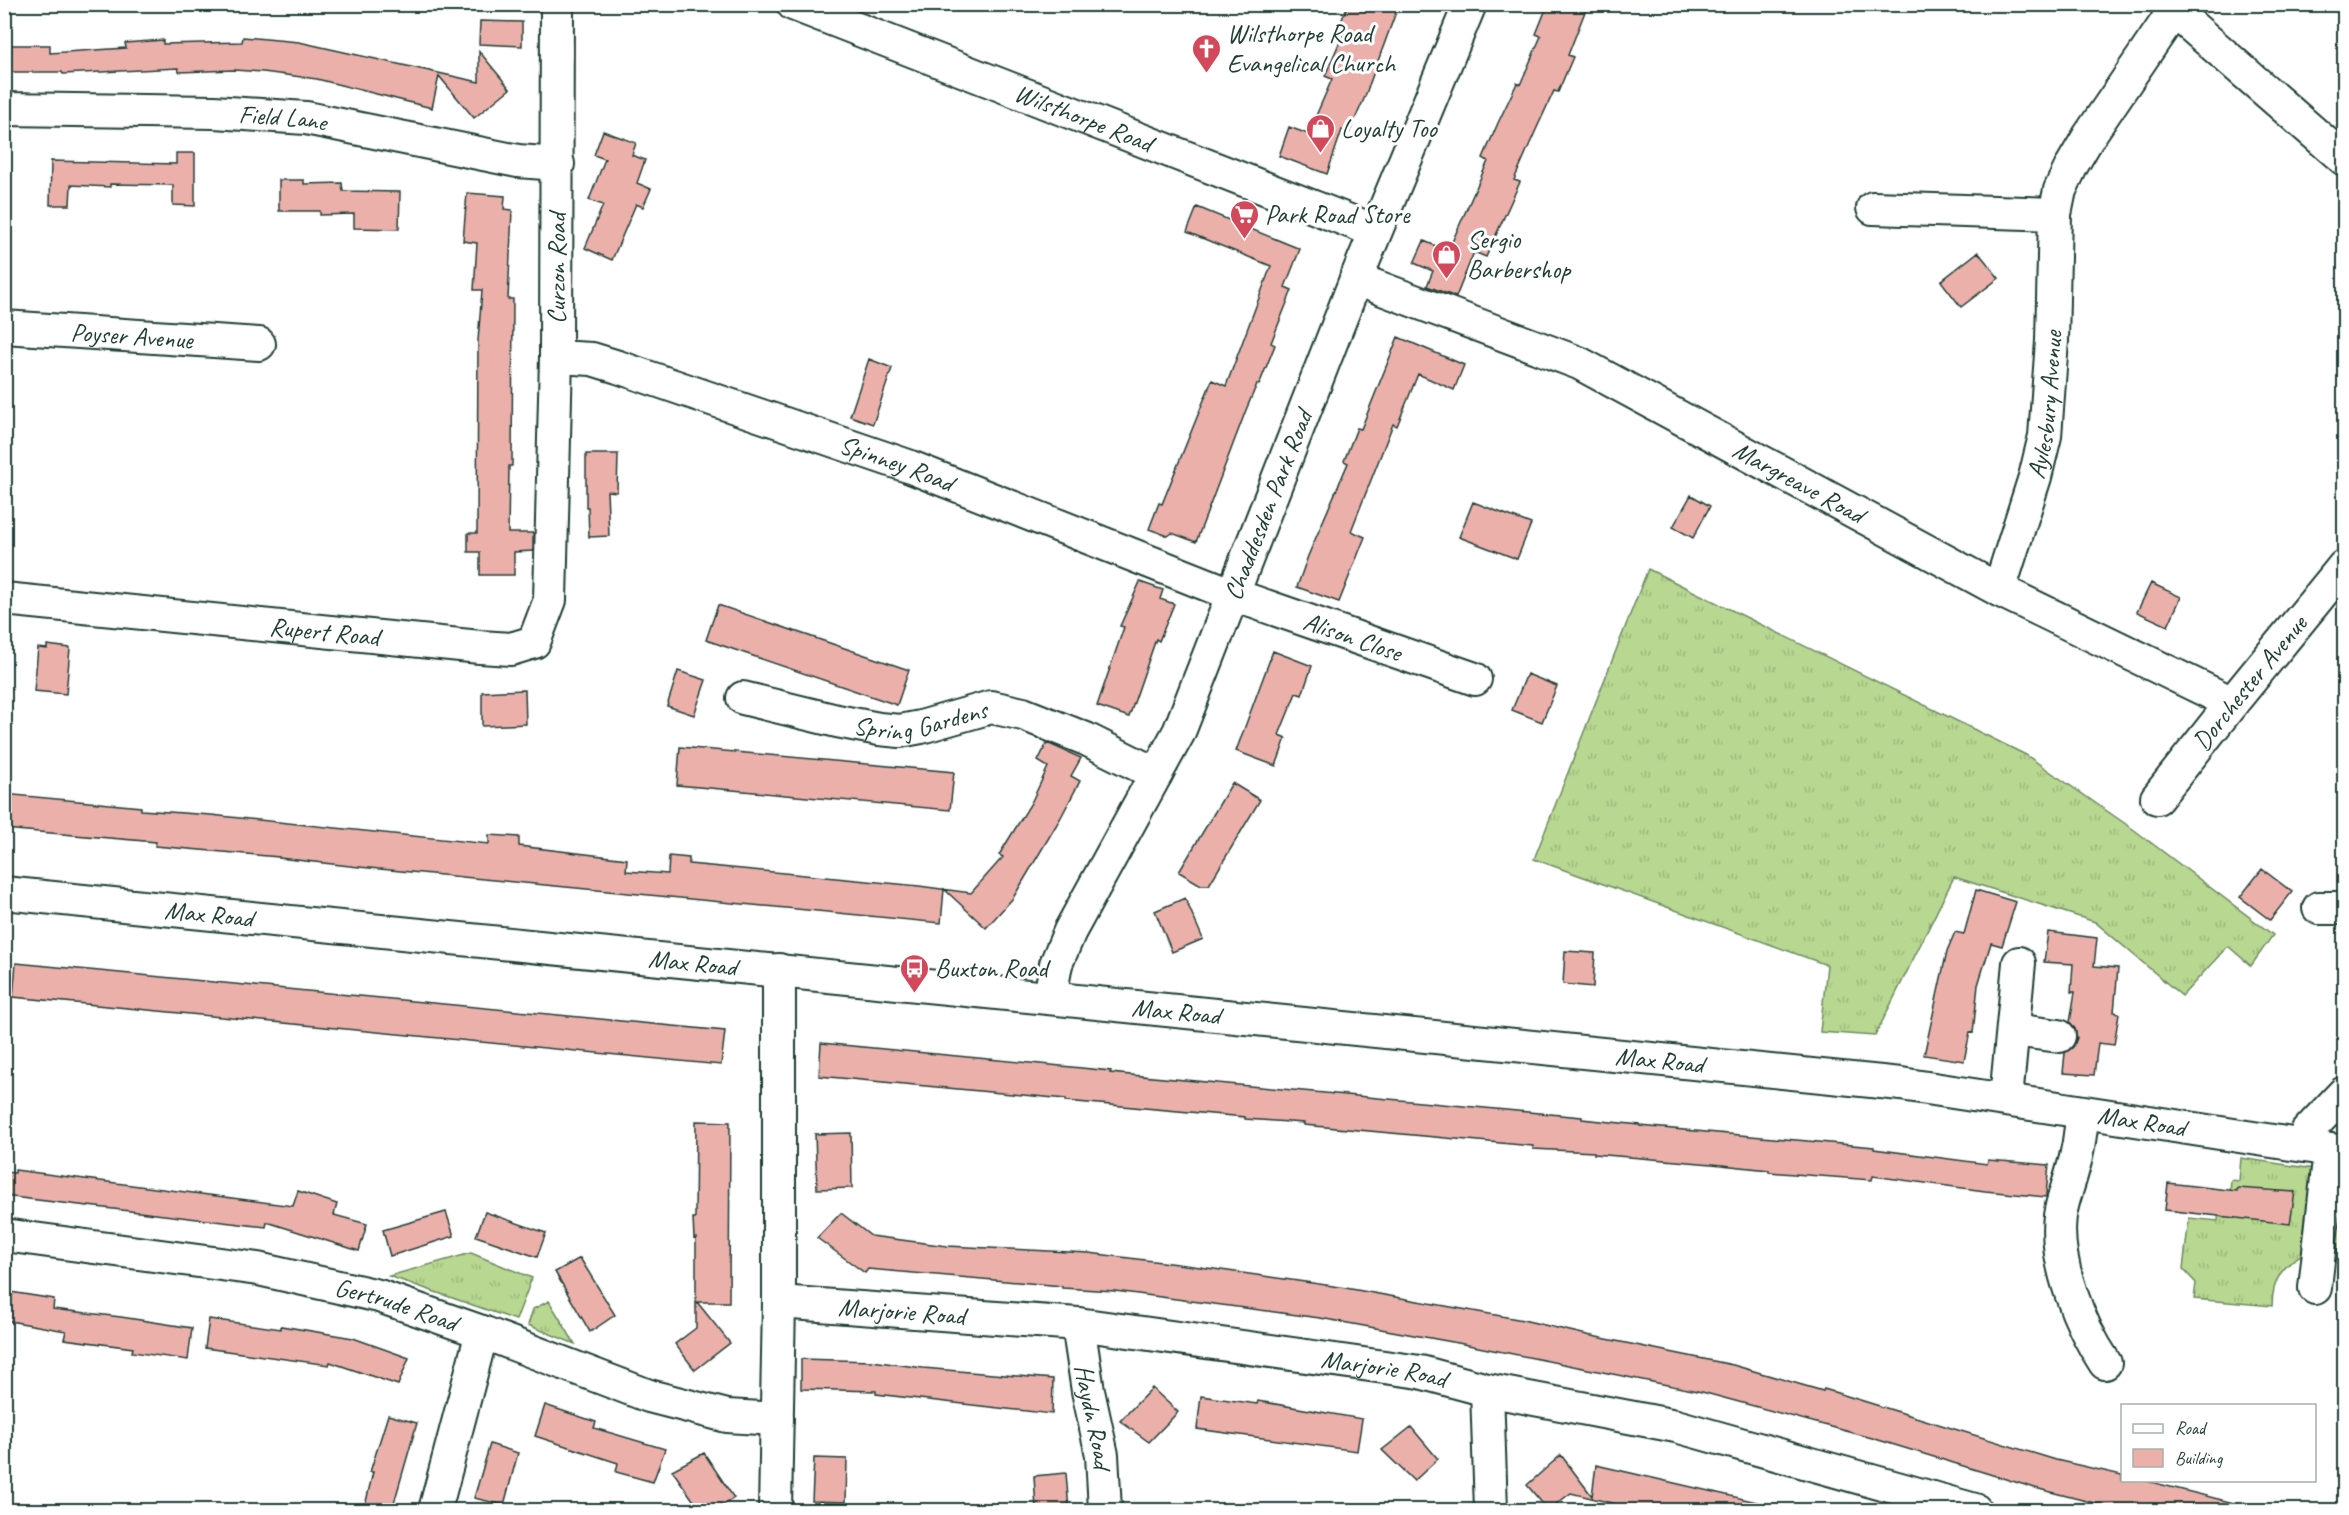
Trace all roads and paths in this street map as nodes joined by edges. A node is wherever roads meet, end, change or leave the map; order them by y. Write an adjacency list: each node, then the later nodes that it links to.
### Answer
1 (557, 4): 7 (street, Curzon Road)
2 (793, 4): 10 (street, Wilsthorpe Road)
3 (1470, 4): 10 (street, Chaddesden Park Road)
4 (2170, 8): 6 (street); 9 (street, Aylesbury Avenue)
5 (4, 109): 7 (street, Field Lane)
6 (2340, 145)
7 (558, 164): 14 (street, Curzon Road)
8 (1873, 208): 9 (street)
9 (2055, 213): 17 (street, Aylesbury Avenue)
10 (1375, 231): 11 (street, Chaddesden Park Road)
11 (1356, 279): 17 (street, Margreave Road); 18 (street, Chaddesden Park Road)
12 (4, 327): 13 (street, Poyser Avenue)
13 (259, 344)
14 (556, 357): 15 (street, Curzon Road); 18 (street, Spinney Road)
15 (552, 533): 19 (street, Rupert Road)
16 (2344, 566): 22 (street, Dorchester Avenue)
17 (1999, 590): 22 (street, Margreave Road)
18 (1231, 594): 20 (street, Alison Close); 23 (street, Chaddesden Park Road)
19 (4, 599)
20 (1475, 679)
21 (743, 698): 23 (street, Spring Gardens)
22 (2232, 703): 24 (street, Dorchester Avenue)
23 (1156, 774): 28 (street, Chaddesden Park Road)
24 (2157, 798)
25 (4, 893): 27 (street, Max Road)
26 (2019, 963): 29 (street)
27 (779, 970): 28 (street, Max Road); 37 (street)
28 (1050, 997): 32 (street, Max Road)
29 (2013, 1030): 30 (street); 32 (street)
30 (2059, 1036)
31 (2344, 1093): 34 (street)
32 (2006, 1099): 33 (street, Max Road)
33 (2082, 1113): 34 (street, Max Road); 40 (street)
34 (2326, 1150): 36 (street)
35 (4, 1234): 39 (street, Gertrude Road)
36 (2315, 1288)
37 (779, 1302): 38 (street, Marjorie Road); 42 (street)
38 (1078, 1324): 41 (street, Marjorie Road); 45 (street, Haydn Road)
39 (482, 1332): 42 (street, Gertrude Road); 43 (street)
40 (2105, 1363)
41 (1487, 1390): 46 (street); 47 (street, Marjorie Road)
42 (777, 1419): 44 (street)
43 (435, 1510)
44 (775, 1510)
45 (1105, 1510)
46 (1491, 1510)
47 (1975, 1510)

